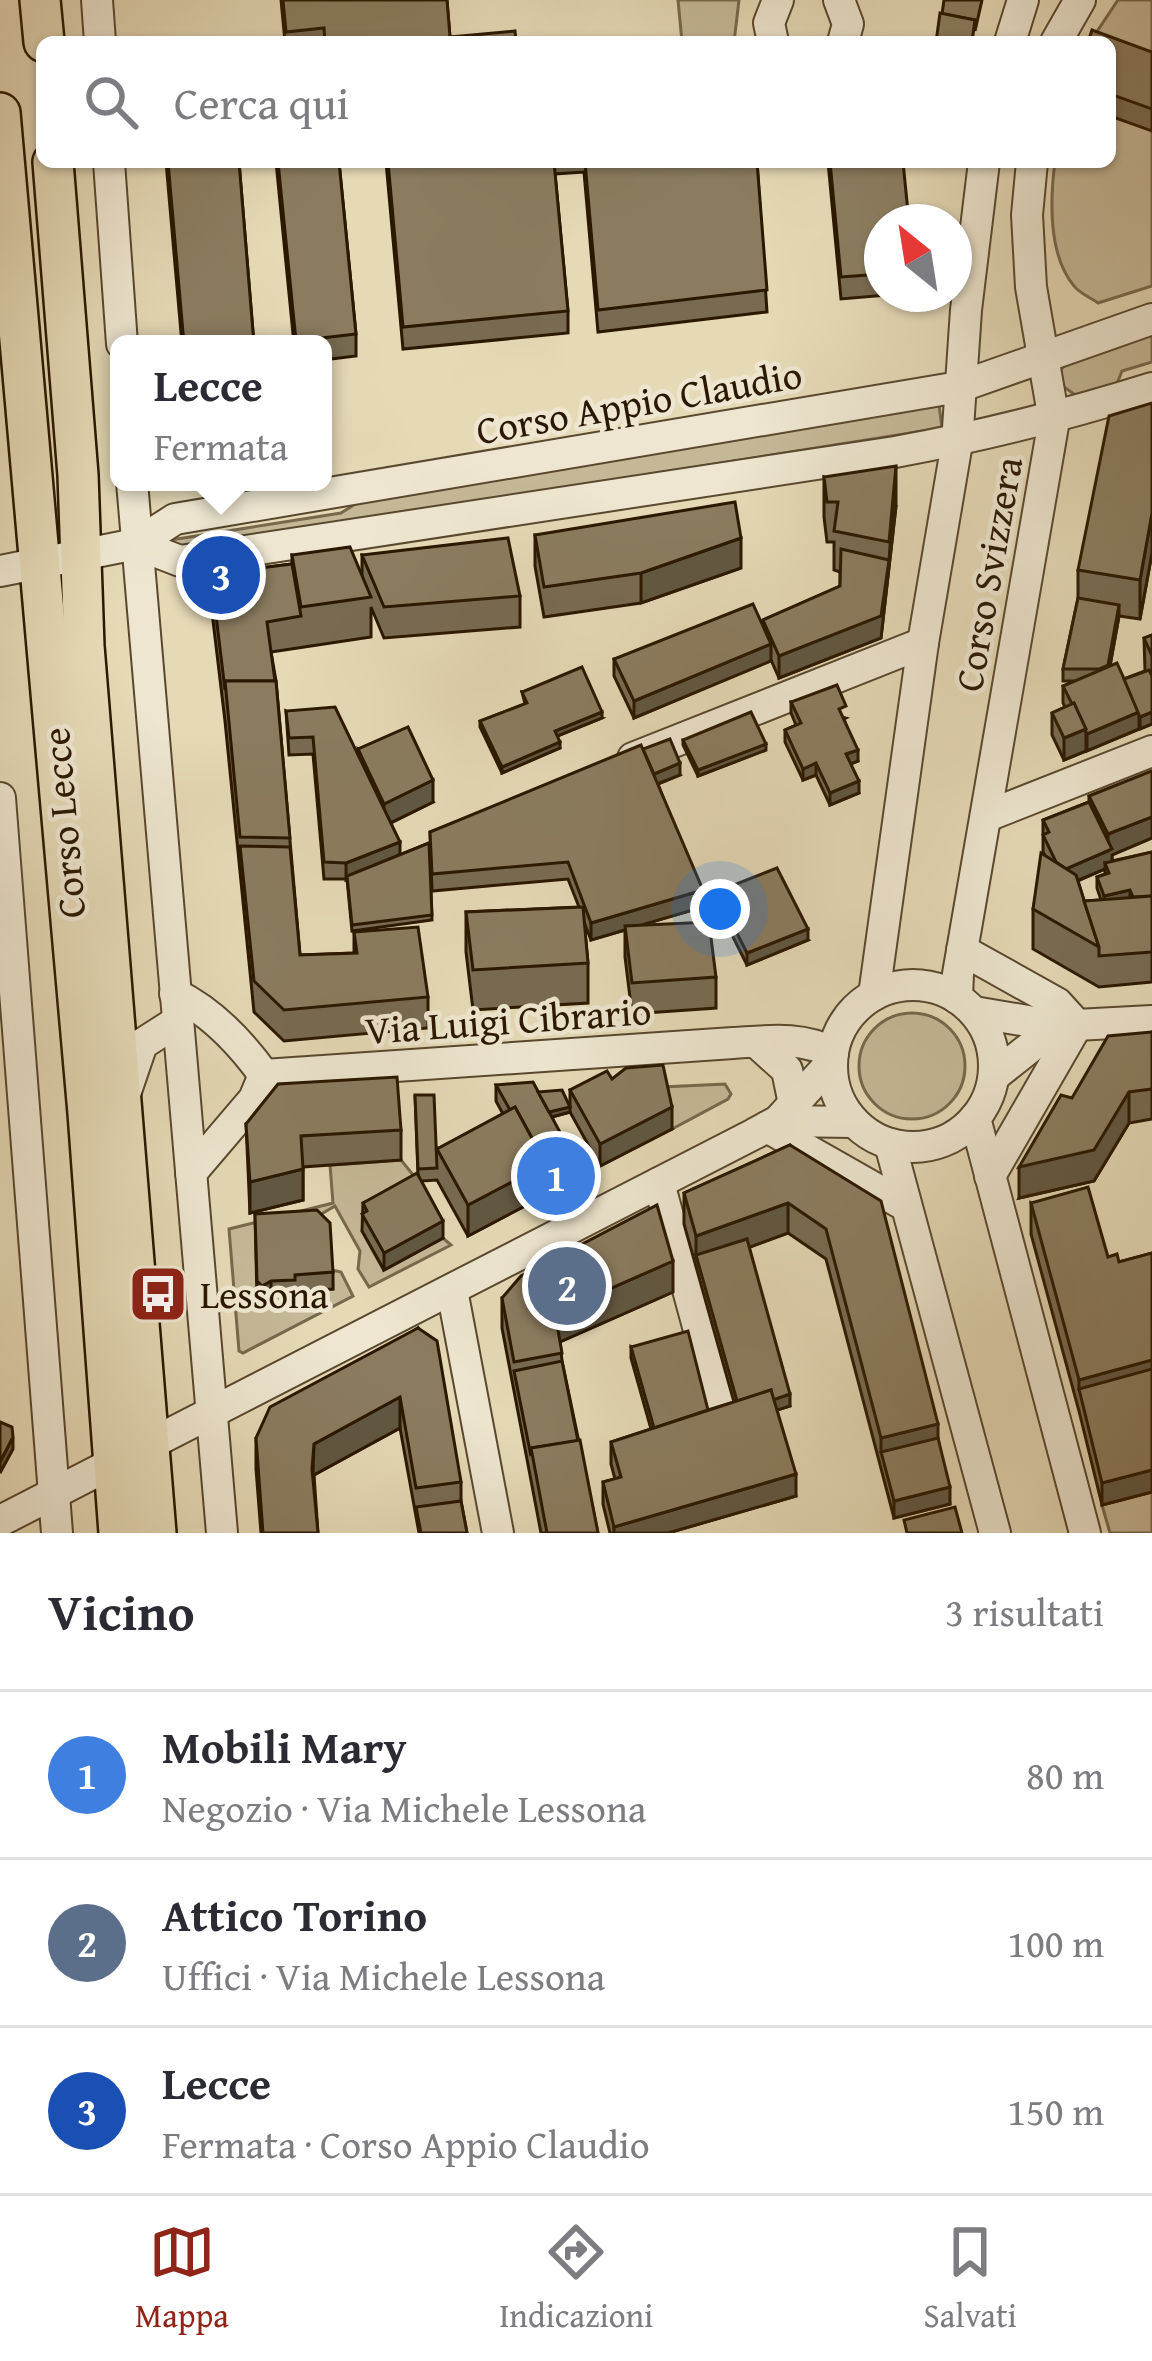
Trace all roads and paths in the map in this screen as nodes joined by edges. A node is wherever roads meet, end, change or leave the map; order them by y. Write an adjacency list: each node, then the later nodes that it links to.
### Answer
1 (40, 0): 8 (main road)
2 (98, 0): 9 (street)
3 (778, 0): 10 (street)
4 (1081, 0): 12 (street)
5 (842, 1): 11 (street)
6 (981, 7): 7 (street)
7 (1017, 19)
8 (43, 36)
9 (100, 36)
10 (772, 36)
11 (845, 36)
12 (1060, 36)
13 (0, 113): 28 (main road, Corso Lecce)
14 (53, 168): 27 (main road, Corso Lecce)
15 (109, 168): 19 (street)
16 (983, 168): 21 (street, Corso Svizzera)
17 (1031, 168): 20 (street, Corso Svizzera)
18 (1152, 319): 20 (street, Corso Appio Claudio)
19 (121, 335)
20 (1041, 356): 21 (street, Corso Appio Claudio); 23 (street, Corso Svizzera)
21 (959, 387): 24 (street, Corso Svizzera); 26 (street, Corso Appio Claudio)
22 (1152, 388): 23 (street, Corso Appio Claudio)
23 (1054, 420): 24 (street, Corso Appio Claudio); 34 (street, Corso Svizzera)
24 (957, 442): 26 (street, Corso Appio Claudio); 30 (street, Corso Svizzera)
25 (133, 491): 26 (street)
26 (136, 544): 27 (street, Corso Appio Claudio); 38 (street)
27 (82, 556): 28 (street, Corso Appio Claudio); 45 (main road, Corso Lecce)
28 (40, 564): 29 (street, Corso Appio Claudio); 59 (main road, Corso Lecce)
29 (0, 571)
30 (923, 644): 32 (street, Corso Svizzera); 36 (street, Corso Svizzera)
31 (1152, 752): 34 (street)
32 (599, 772)
33 (0, 798): 46 (street, Corso Lecce)
34 (987, 816): 35 (street, Corso Svizzera)
35 (962, 950): 37 (street, Corso Svizzera); 40 (street)
36 (874, 995): 37 (street); 42 (street)
37 (966, 1005): 40 (street); 44 (street)
38 (177, 1008): 43 (street); 45 (street, Corso Lecce); 51 (street)
39 (1152, 1021): 40 (street)
40 (1067, 1025): 44 (street); 52 (street)
41 (756, 1042): 42 (street, Via Luigi Cibrario); 43 (street, Via Luigi Cibrario); 47 (street)
42 (833, 1057): 47 (street); 49 (street)
43 (264, 1076): 51 (street)
44 (994, 1076): 48 (street)
45 (120, 1108): 58 (main road, Corso Lecce)
46 (12, 1115): 60 (street, Corso Lecce)
47 (779, 1117): 49 (street); 53 (street); 54 (street)
48 (975, 1118): 50 (street); 52 (street)
49 (854, 1122): 50 (street)
50 (890, 1144): 54 (street)
51 (191, 1174): 56 (street)
52 (990, 1175): 68 (street)
53 (659, 1184): 55 (street); 57 (street)
54 (906, 1206): 67 (street)
55 (452, 1290): 56 (street); 66 (street)
56 (212, 1414): 58 (street); 65 (street)
57 (724, 1422)
58 (149, 1446): 59 (street); 64 (main road, Corso Lecce)
59 (112, 1465): 60 (street); 63 (main road, Corso Lecce)
60 (53, 1494): 61 (street); 62 (street, Corso Lecce)
61 (0, 1521)
62 (57, 1533)
63 (118, 1533)
64 (156, 1533)
65 (222, 1533)
66 (498, 1533)
67 (995, 1533)
68 (1085, 1533)

